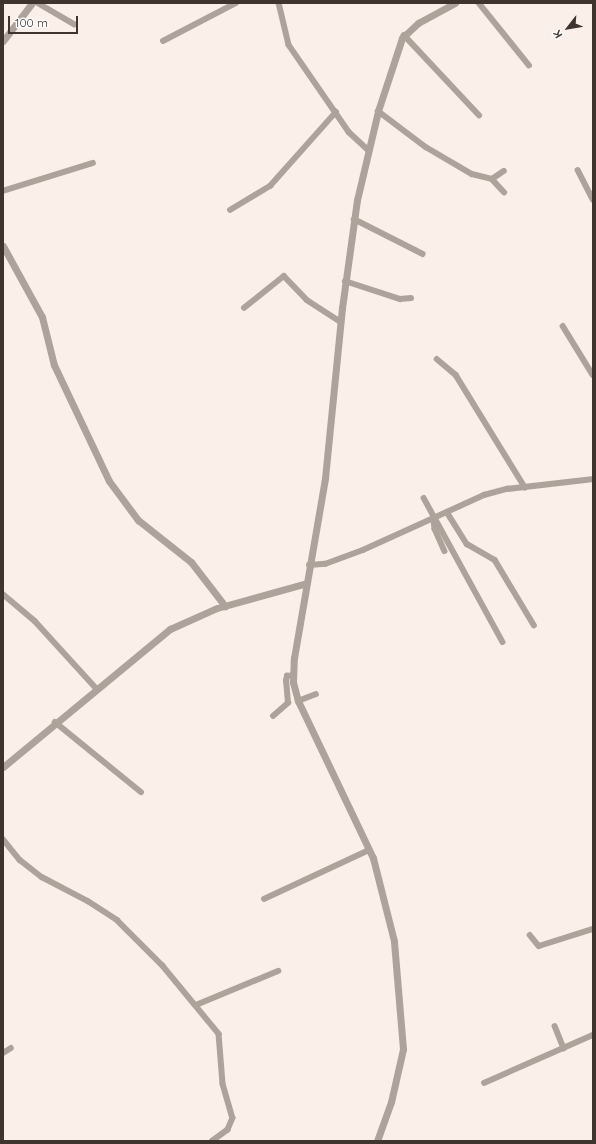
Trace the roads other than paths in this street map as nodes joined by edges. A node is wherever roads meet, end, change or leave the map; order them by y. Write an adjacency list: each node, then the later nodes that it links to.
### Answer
1 (32, 3): 9 (street)
2 (38, 3): 7 (street)
3 (236, 3): 10 (street)
4 (279, 3): 13 (street)
5 (455, 3): 8 (street)
6 (479, 3): 11 (street)
7 (74, 24)
8 (404, 35): 12 (street); 14 (street)
9 (3, 41)
10 (163, 41)
11 (529, 65)
12 (378, 111): 15 (street); 19 (street)
13 (336, 112): 15 (street); 23 (street)
14 (479, 115)
15 (368, 150): 24 (street)
16 (93, 163): 20 (street)
17 (578, 170): 22 (street)
18 (504, 171): 19 (street)
19 (492, 179): 21 (street)
20 (3, 191)
21 (504, 192)
22 (593, 199)
23 (230, 210)
24 (354, 219): 26 (street); 27 (street)
25 (3, 246): 43 (street)
26 (423, 254)
27 (346, 281): 28 (street); 30 (street)
28 (411, 298)
29 (244, 308): 30 (street)
30 (341, 322): 40 (street)
31 (563, 326): 33 (street)
32 (437, 359): 35 (street)
33 (593, 375)
34 (593, 479): 35 (street)
35 (525, 487): 37 (street)
36 (424, 498): 38 (street)
37 (447, 512): 38 (street); 44 (street)
38 (434, 517): 39 (street); 40 (street); 45 (street)
39 (445, 551)
40 (309, 566): 41 (street)
41 (307, 583): 43 (street); 46 (street)
42 (3, 594): 47 (street)
43 (225, 606): 47 (street)
44 (534, 625)
45 (503, 642)
46 (294, 674): 49 (street); 50 (street)
47 (96, 688): 51 (street)
48 (316, 694): 49 (street)
49 (298, 701): 55 (street)
50 (273, 716)
51 (55, 722): 52 (street); 53 (street)
52 (3, 767)
53 (141, 792)
54 (3, 839): 60 (street)
55 (369, 850): 56 (street); 68 (street)
56 (264, 899)
57 (593, 929): 58 (street)
58 (530, 935)
59 (278, 972): 60 (street)
60 (196, 1005): 67 (street)
61 (555, 1026): 64 (street)
62 (593, 1035): 64 (street)
63 (11, 1048): 65 (street)
64 (564, 1048): 66 (street)
65 (3, 1053)
66 (484, 1082)
67 (213, 1141)
68 (377, 1141)

